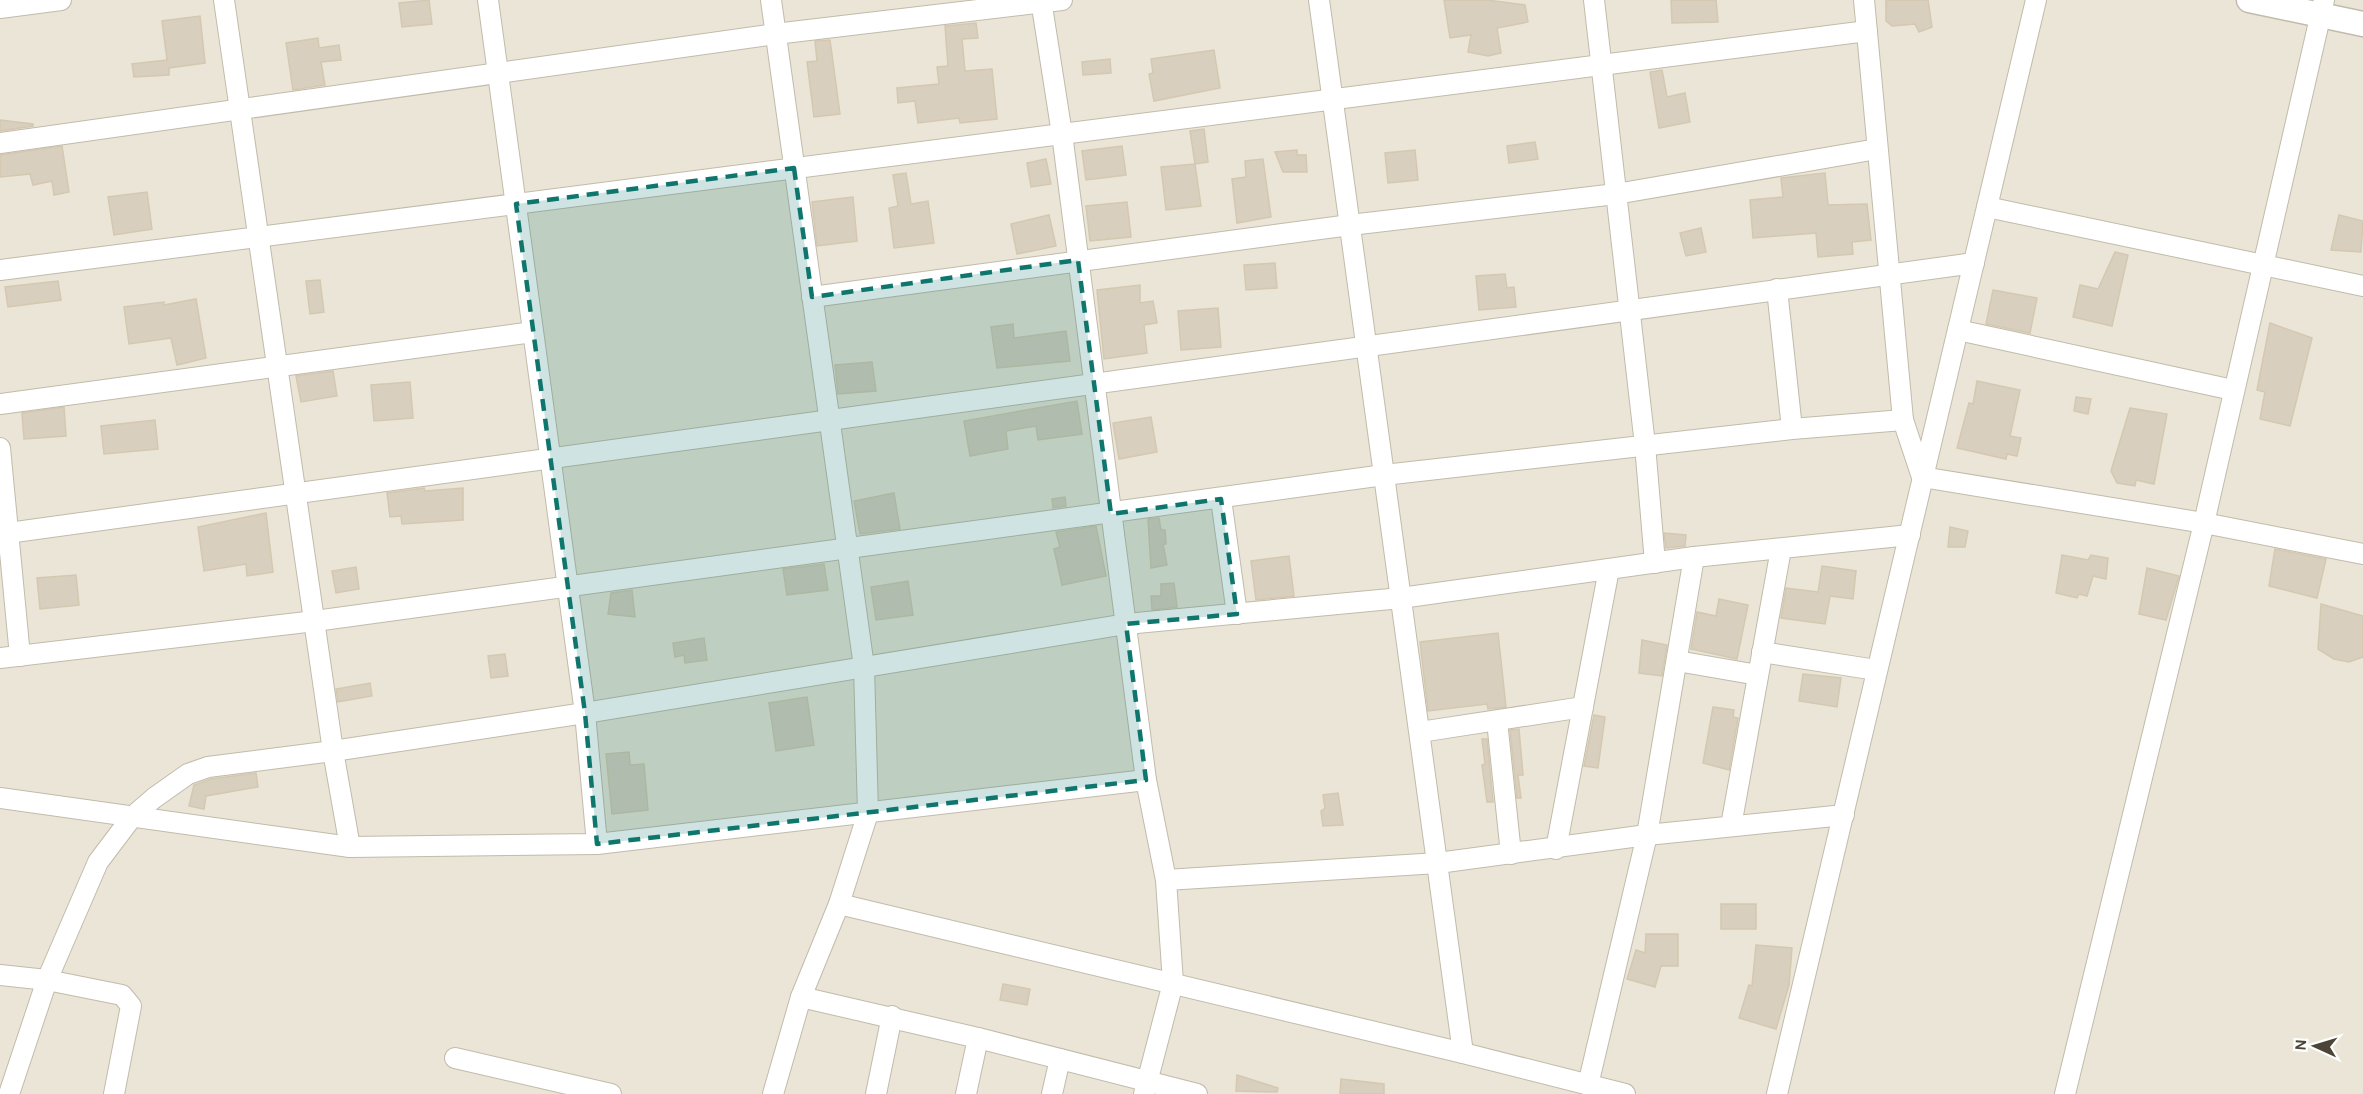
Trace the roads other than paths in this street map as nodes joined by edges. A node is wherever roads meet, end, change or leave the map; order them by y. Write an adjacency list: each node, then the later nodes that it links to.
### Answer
1 (61, 0): 13 (street)
2 (224, 0): 20 (street)
3 (488, 0): 18 (street)
4 (771, 0): 16 (street)
5 (1062, 0): 11 (street)
6 (1320, 0): 19 (street)
7 (1594, 0): 17 (street)
8 (1864, 0): 15 (street)
9 (2036, 0): 27 (street)
10 (2249, 0): 12 (street)
11 (1042, 1): 16 (street); 21 (street)
12 (2323, 7): 14 (street); 32 (street)
13 (0, 9)
14 (2363, 24)
15 (1867, 31): 17 (street); 23 (street)
16 (775, 34): 18 (street); 24 (street)
17 (1601, 65): 19 (street); 25 (street)
18 (498, 74): 20 (street); 26 (street)
19 (1333, 99): 21 (street); 28 (street)
20 (240, 111): 22 (street); 29 (street)
21 (1062, 134): 24 (street); 30 (street)
22 (0, 144)
23 (1877, 149): 25 (street); 34 (street)
24 (794, 168): 26 (street); 37 (street)
25 (1616, 194): 28 (street); 38 (street)
26 (516, 204): 29 (street); 40 (street)
27 (1987, 207): 31 (street); 32 (street)
28 (1350, 225): 30 (street); 41 (street)
29 (259, 237): 33 (street); 42 (street)
30 (1078, 260): 37 (street); 43 (street)
31 (1974, 263): 34 (street); 39 (street)
32 (2263, 263): 35 (street); 44 (street)
33 (0, 270)
34 (1888, 274): 36 (street); 47 (street)
35 (2363, 286)
36 (1777, 289): 38 (street); 48 (street)
37 (812, 297): 46 (street)
38 (1629, 309): 41 (street); 49 (street)
39 (1958, 330): 44 (street); 53 (street)
40 (533, 332): 42 (street); 51 (street)
41 (1367, 346): 43 (street); 52 (street)
42 (278, 365): 45 (street); 54 (street)
43 (1094, 383): 46 (street); 56 (street)
44 (2233, 390): 57 (street)
45 (0, 404)
46 (829, 420): 51 (street); 60 (street)
47 (1903, 420): 48 (street); 53 (street)
48 (1792, 429): 49 (street)
49 (1645, 445): 52 (street); 64 (street)
50 (0, 448): 58 (street)
51 (551, 459): 54 (street); 66 (street)
52 (1384, 475): 55 (street); 67 (street)
53 (1922, 477): 57 (street); 59 (street)
54 (297, 493): 58 (street); 69 (street)
55 (1221, 499): 56 (street); 68 (street)
56 (1111, 514): 60 (street); 70 (street)
57 (2204, 523): 62 (street); 118 (street)
58 (5, 533): 72 (street)
59 (1910, 535): 61 (street); 75 (street)
60 (847, 549): 66 (street); 74 (street)
61 (1781, 549): 63 (street); 71 (street)
62 (2363, 554)
63 (1694, 557): 64 (street); 73 (street)
64 (1655, 564): 65 (street)
65 (1609, 569): 67 (street); 77 (street)
66 (566, 585): 69 (street); 78 (street)
67 (1401, 598): 68 (street); 80 (street)
68 (1237, 614): 70 (street)
69 (315, 621): 72 (street); 81 (street)
70 (1125, 624): 74 (street); 82 (street)
71 (1762, 652): 75 (street); 76 (street)
72 (10, 657)
73 (1677, 661): 76 (street); 88 (street)
74 (864, 667): 78 (street); 84 (street)
75 (1876, 669): 85 (street)
76 (1758, 675): 87 (street)
77 (1583, 707): 79 (street); 91 (street)
78 (585, 713): 81 (street); 89 (street)
79 (1497, 721): 80 (street); 92 (street)
80 (1420, 732): 93 (street)
81 (333, 751): 86 (street); 90 (street)
82 (1146, 780): 84 (street); 94 (street)
83 (0, 798): 86 (street)
84 (868, 813): 89 (street); 95 (street)
85 (1844, 815): 87 (street); 117 (street)
86 (132, 818): 90 (street); 97 (street)
87 (1731, 826): 88 (street)
88 (1647, 836): 91 (street); 106 (street)
89 (597, 844): 90 (street)
90 (350, 847)
91 (1556, 849): 92 (street)
92 (1511, 854): 93 (street)
93 (1438, 863): 94 (street); 102 (street)
94 (1166, 880): 98 (street)
95 (839, 904): 98 (street); 99 (street)
96 (0, 975): 97 (street)
97 (47, 980): 108 (street); 109 (street)
98 (1173, 983): 102 (street); 107 (street)
99 (801, 996): 100 (street); 111 (street)
100 (892, 1016): 101 (street); 112 (street)
101 (978, 1038): 104 (street); 113 (street)
102 (1463, 1053): 105 (street)
103 (455, 1058): 110 (street)
104 (1060, 1059): 107 (street); 114 (street)
105 (1551, 1085): 106 (street)
106 (1588, 1085): 116 (street)
107 (1146, 1087): 115 (street)
108 (119, 1093)
109 (9, 1094)
110 (611, 1094)
111 (773, 1094)
112 (876, 1094)
113 (966, 1094)
114 (1052, 1094)
115 (1197, 1094)
116 (1625, 1094)
117 (1777, 1094)
118 (2065, 1094)

